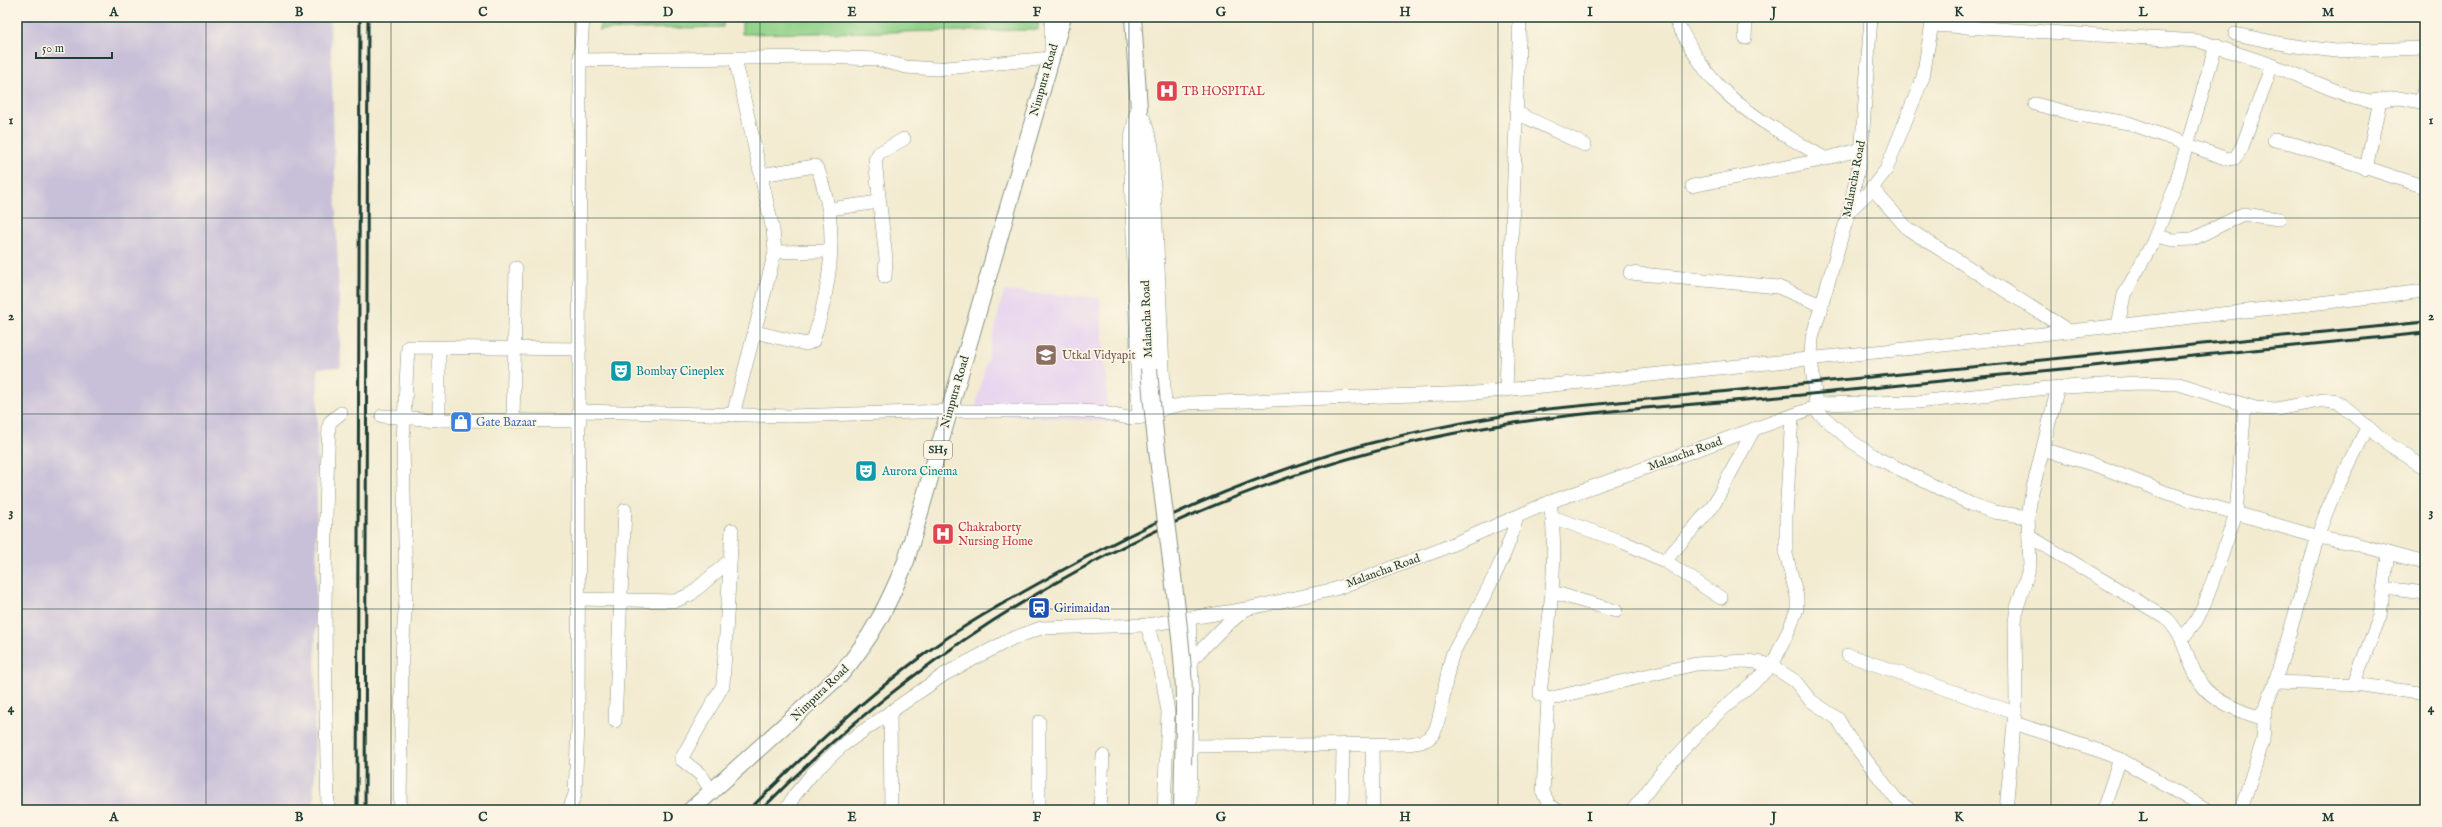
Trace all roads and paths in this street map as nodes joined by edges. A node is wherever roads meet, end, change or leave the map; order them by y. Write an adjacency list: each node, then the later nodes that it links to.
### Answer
1 (583, 17): 16 (street)
2 (1051, 17): 15 (street)
3 (1063, 17): 15 (main road, Nimpura Road / SH5)
4 (1133, 17): 19 (main road, Malancha Road)
5 (1520, 17): 23 (street)
6 (1674, 17): 29 (street)
7 (1746, 17): 11 (street)
8 (1871, 17): 28 (street, Malancha Road)
9 (1933, 21): 12 (street); 34 (street)
10 (2236, 34): 13 (street)
11 (1745, 38)
12 (2216, 45): 17 (street); 27 (street)
13 (2425, 48)
14 (735, 58): 15 (street); 16 (street); 31 (street)
15 (1051, 58): 59 (main road, Nimpura Road / SH5)
16 (580, 60): 52 (street)
17 (2272, 65): 20 (street); 27 (street)
18 (2425, 83): 21 (street)
19 (1139, 98): 58 (street); 65 (street); 124 (main road, Malancha Road, bridge)
20 (2380, 100): 21 (street); 30 (street)
21 (2423, 103)
22 (2035, 104): 27 (street)
23 (1517, 113): 26 (street); 55 (street)
24 (904, 139): 35 (street)
25 (2274, 140): 30 (street)
26 (1584, 145)
27 (2186, 145): 39 (street)
28 (1862, 149): 29 (street); 37 (street, Malancha Road)
29 (1826, 159): 32 (street)
30 (2366, 169): 33 (street)
31 (761, 175): 36 (street); 40 (street)
32 (1692, 186)
33 (2425, 187)
34 (1872, 188): 37 (street); 48 (street)
35 (878, 202): 36 (street); 44 (street)
36 (830, 209): 41 (street)
37 (1849, 211): 46 (street, Malancha Road)
38 (2279, 219): 39 (street)
39 (2156, 236): 47 (street)
40 (775, 252): 41 (street); 49 (street)
41 (830, 252): 49 (street)
42 (516, 268): 51 (street)
43 (1630, 274): 46 (street)
44 (885, 277)
45 (2425, 291): 47 (street)
46 (1821, 305): 53 (street, Malancha Road)
47 (2118, 326): 48 (street)
48 (2068, 331): 53 (street)
49 (755, 332): 61 (street)
50 (439, 348): 51 (street); 66 (street); 67 (street)
51 (514, 348): 52 (street); 68 (street)
52 (580, 349): 63 (street)
53 (1811, 358): 55 (street); 57 (street, Malancha Road)
54 (2058, 387): 56 (street); 57 (street); 71 (street)
55 (1506, 389): 58 (street)
56 (2245, 405): 69 (street); 75 (street)
57 (1815, 406): 64 (street, Malancha Road); 78 (street)
58 (1165, 408): 65 (street)
59 (949, 411): 61 (street); 65 (street); 114 (main road, Nimpura Road / SH5)
60 (341, 413): 115 (street)
61 (733, 415): 63 (street)
62 (382, 416): 66 (street)
63 (580, 416): 68 (street); 90 (street)
64 (1792, 416): 70 (street, Malancha Road); 99 (street)
65 (1139, 418)
66 (404, 419): 67 (street); 116 (street)
67 (439, 420): 68 (street)
68 (513, 421)
69 (2368, 426): 72 (street); 81 (street)
70 (1754, 429): 73 (street, Malancha Road); 84 (street)
71 (2043, 449): 75 (street); 78 (street)
72 (2425, 468)
73 (1550, 502): 76 (street, Malancha Road); 77 (street)
74 (625, 510): 91 (street)
75 (2236, 514): 81 (street); 96 (street)
76 (1517, 517): 92 (street, Malancha Road); 109 (street)
77 (1552, 517): 84 (street); 87 (street)
78 (2028, 517): 80 (street)
79 (732, 530): 83 (street)
80 (2029, 536): 96 (street); 106 (street)
81 (2318, 537): 82 (street); 100 (street)
82 (2388, 553): 85 (street); 86 (street)
83 (730, 560): 91 (street); 114 (street)
84 (1665, 561): 89 (street)
85 (2425, 563)
86 (2383, 588): 88 (street); 101 (street)
87 (1552, 592): 93 (street); 103 (street)
88 (2425, 592)
89 (1720, 598)
90 (579, 599): 91 (street); 117 (street)
91 (620, 600): 107 (street)
92 (1246, 609): 94 (street, Malancha Road); 98 (street)
93 (1616, 611)
94 (1189, 618): 95 (street, Malancha Road); 98 (street)
95 (1147, 624): 105 (street, Malancha Road); 123 (street)
96 (2182, 639): 104 (street)
97 (1848, 655): 106 (street)
98 (1191, 660): 111 (street)
99 (1772, 666): 103 (street); 129 (street); 130 (street)
100 (2275, 682): 101 (street); 104 (street)
101 (2353, 685): 102 (street)
102 (2425, 694)
103 (1548, 699): 128 (street)
104 (2265, 709): 134 (street)
105 (890, 712): 119 (street, Malancha Road); 120 (street)
106 (2014, 718): 113 (street); 131 (street)
107 (615, 721)
108 (1039, 722): 121 (street)
109 (1372, 744): 110 (street); 127 (street)
110 (1343, 745): 111 (street); 126 (street)
111 (1192, 746): 125 (street)
112 (1103, 756): 122 (street)
113 (2120, 759): 132 (street); 133 (street)
114 (712, 792): 118 (main road, Nimpura Road / SH5)
115 (328, 810)
116 (400, 810)
117 (569, 810)
118 (691, 810)
119 (786, 810)
120 (891, 810)
121 (1039, 810)
122 (1100, 810)
123 (1164, 810)
124 (1182, 810)
125 (1190, 810)
126 (1342, 810)
127 (1373, 810)
128 (1556, 810)
129 (1632, 810)
130 (1910, 810)
131 (2006, 810)
132 (2103, 810)
133 (2208, 810)
134 (2241, 810)

